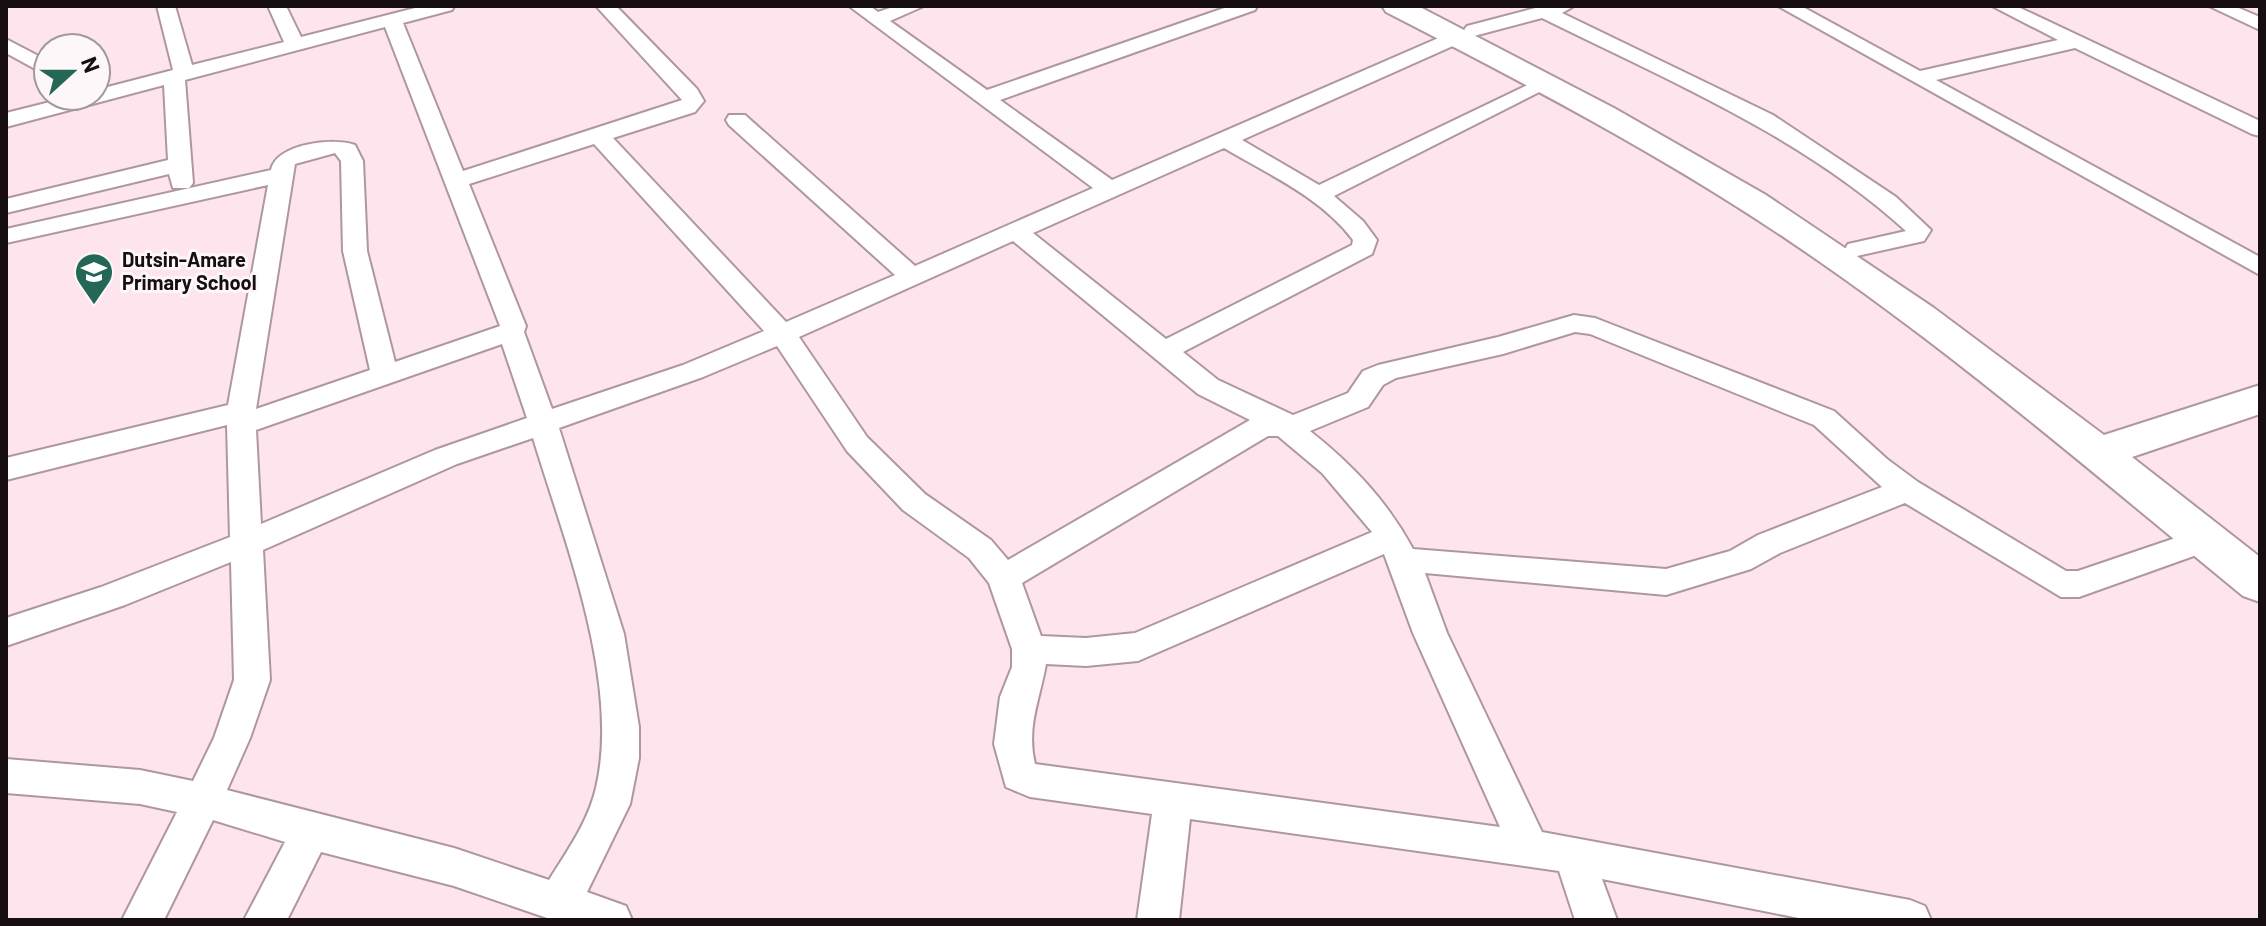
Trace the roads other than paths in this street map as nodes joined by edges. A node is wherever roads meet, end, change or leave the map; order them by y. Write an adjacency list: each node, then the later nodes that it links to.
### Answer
1 (166, 6): 22 (street)
2 (277, 6): 20 (street)
3 (445, 6): 13 (street)
4 (605, 6): 31 (street)
5 (915, 6): 14 (street)
6 (1248, 6): 26 (street)
7 (1396, 6): 17 (main road)
8 (1425, 6): 17 (main road)
9 (1787, 6): 23 (street)
10 (2001, 6): 18 (street)
11 (2218, 6): 16 (street)
12 (1556, 9): 17 (street); 42 (street)
13 (415, 10): 15 (street)
14 (867, 12): 26 (street)
15 (392, 20): 20 (street); 35 (street)
16 (2260, 24)
17 (1466, 34): 24 (main road); 32 (street); 42 (main road)
18 (2077, 42): 23 (street); 30 (street)
19 (6, 45): 21 (street)
20 (295, 45): 22 (street)
21 (32, 60)
22 (179, 76): 25 (street); 33 (street)
23 (1917, 78): 43 (street)
24 (1545, 84): 37 (street); 53 (main road)
25 (112, 92)
26 (987, 97): 36 (street)
27 (36, 112): 28 (street)
28 (6, 120)
29 (737, 120): 44 (street)
30 (2260, 129)
31 (598, 135): 35 (street); 46 (street)
32 (1227, 140): 36 (street); 37 (street)
33 (180, 164): 38 (street); 39 (street)
34 (282, 175): 38 (street); 48 (street); 50 (street)
35 (455, 181): 45 (street)
36 (1112, 191): 40 (street)
37 (1317, 195): 47 (street)
38 (183, 196): 41 (street)
39 (6, 206)
40 (1017, 232): 44 (street); 47 (street)
41 (6, 236)
42 (1857, 249): 53 (main road)
43 (2260, 267)
44 (912, 277): 46 (street)
45 (511, 332): 48 (street); 51 (street)
46 (782, 334): 51 (street); 60 (street)
47 (1161, 352): 52 (street)
48 (385, 376): 50 (street)
49 (2260, 399): 53 (main road)
50 (241, 418): 54 (street); 57 (street)
51 (544, 423): 57 (street); 70 (street)
52 (1285, 426): 55 (street); 58 (street); 60 (street)
53 (2111, 449): 56 (main road); 59 (main road)
54 (10, 476)
55 (1907, 490): 56 (street); 58 (street)
56 (2205, 540): 61 (main road)
57 (247, 543): 62 (street); 66 (street)
58 (1398, 549): 63 (street); 68 (street)
59 (2260, 552)
60 (1004, 578): 63 (street)
61 (2260, 583)
62 (6, 632)
63 (1029, 649): 65 (street)
64 (6, 776): 66 (street)
65 (1173, 798): 68 (street); 74 (street)
66 (203, 800): 67 (street); 71 (street)
67 (311, 832): 70 (street); 72 (street)
68 (1530, 849): 69 (street)
69 (1573, 855): 75 (street); 76 (street)
70 (558, 902): 73 (street)
71 (143, 920)
72 (265, 920)
73 (611, 920)
74 (1158, 920)
75 (1596, 920)
76 (1910, 920)

